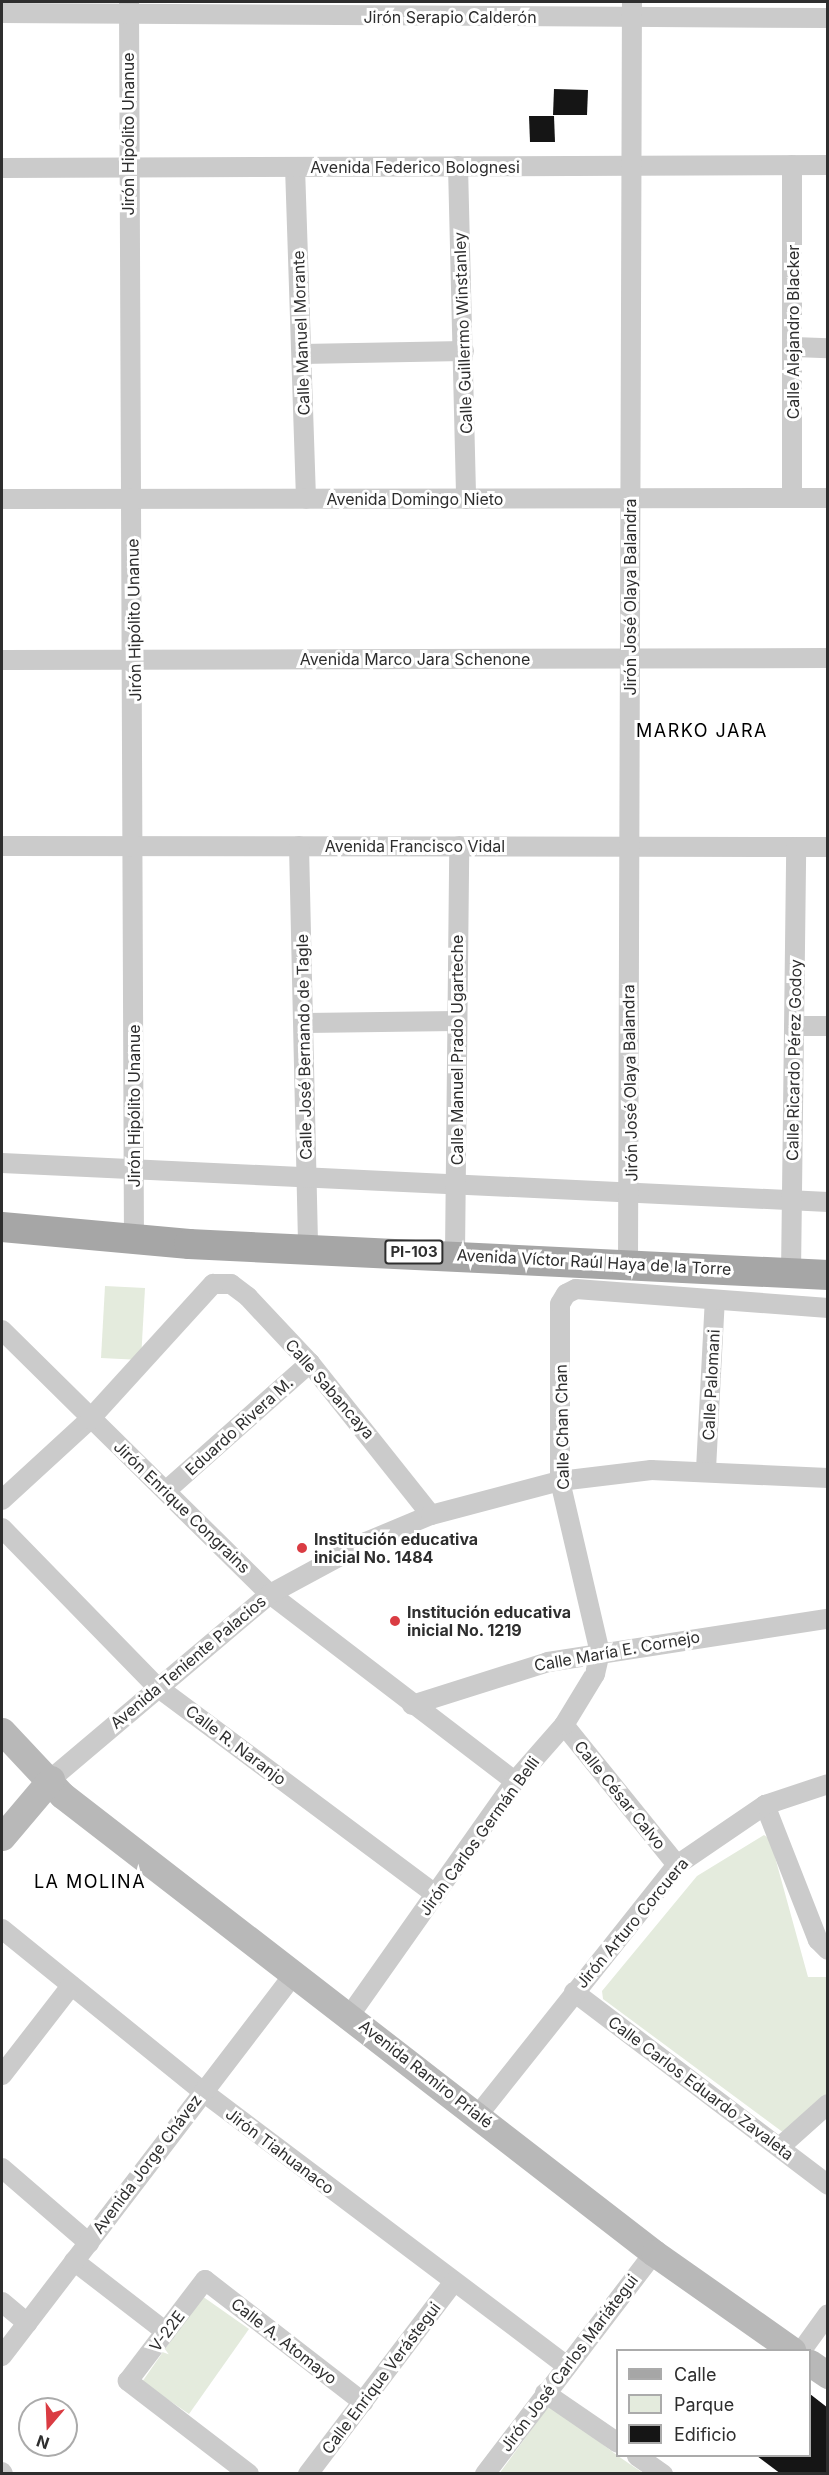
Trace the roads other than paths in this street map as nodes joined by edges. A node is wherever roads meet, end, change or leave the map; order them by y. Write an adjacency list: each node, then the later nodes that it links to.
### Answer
1 (129, 8): 2 (street, Jirón Serapio Calderón); 3 (street, Jirón Serapio Calderón); 9 (street, Jirón Hipólito Unanue)
2 (632, 10): 4 (street, Jirón Serapio Calderón); 8 (street, Jirón José Olaya Balandra)
3 (2, 13)
4 (828, 18)
5 (792, 165): 6 (street, Avenida Federico Bolognesi); 8 (street, Avenida Federico Bolognesi); 12 (street, Calle Alejandro Blacker)
6 (828, 165)
7 (458, 166): 8 (street, Avenida Federico Bolognesi); 10 (street, Avenida Federico Bolognesi); 14 (street, Calle Guillermo Winstanley)
8 (629, 166): 22 (street, Jirón José Olaya Balandra)
9 (127, 167): 10 (street, Avenida Federico Bolognesi); 11 (street, Avenida Federico Bolognesi); 19 (street, Jirón Hipólito Unanue)
10 (295, 167): 15 (street, Calle Manuel Morante)
11 (2, 168)
12 (794, 348): 13 (street); 16 (street, Calle Alejandro Blacker)
13 (828, 348)
14 (464, 351): 15 (street); 21 (street, Calle Guillermo Winstanley)
15 (302, 354): 20 (street, Calle Manuel Morante)
16 (792, 498): 17 (street, Avenida Domingo Nieto); 22 (street, Avenida Domingo Nieto)
17 (828, 498)
18 (2, 499): 19 (street, Avenida Domingo Nieto)
19 (133, 499): 20 (street, Avenida Domingo Nieto); 26 (street, Jirón Hipólito Unanue)
20 (306, 499): 21 (street, Avenida Domingo Nieto)
21 (466, 499): 22 (street, Avenida Domingo Nieto)
22 (629, 499): 23 (street, Jirón José Olaya Balandra)
23 (631, 658): 24 (street, Avenida Marco Jara Schenone); 26 (street, Avenida Marco Jara Schenone); 31 (street, Jirón José Olaya Balandra)
24 (828, 658)
25 (2, 660): 26 (street, Avenida Marco Jara Schenone)
26 (135, 660): 28 (street, Jirón Hipólito Unanue)
27 (2, 846): 28 (street, Avenida Francisco Vidal)
28 (135, 846): 29 (street, Avenida Francisco Vidal); 39 (street, Jirón Hipólito Unanue)
29 (298, 846): 30 (street, Avenida Francisco Vidal); 35 (street, Calle José Bernando de Tagle)
30 (459, 846): 31 (street, Avenida Francisco Vidal); 34 (street, Calle Manuel Prado Ugarteche)
31 (627, 847): 32 (street, Avenida Francisco Vidal); 42 (street, Jirón José Olaya Balandra)
32 (796, 847): 33 (street, Avenida Francisco Vidal); 36 (street, Calle Ricardo Pérez Godoy)
33 (828, 847)
34 (456, 1021): 35 (street); 41 (street, Calle Manuel Prado Ugarteche)
35 (306, 1023): 40 (street, Calle José Bernando de Tagle)
36 (794, 1026): 37 (street); 43 (street, Calle Ricardo Pérez Godoy)
37 (828, 1026)
38 (2, 1163): 39 (street)
39 (134, 1172): 40 (street); 46 (street, Jirón Hipólito Unanue)
40 (307, 1178): 41 (street); 47 (street, Calle José Bernando de Tagle)
41 (456, 1182): 42 (street); 48 (street, Calle Manuel Prado Ugarteche)
42 (631, 1190): 43 (street); 49 (street, Jirón José Olaya Balandra)
43 (792, 1200): 44 (street); 50 (street, Calle Ricardo Pérez Godoy)
44 (828, 1202)
45 (2, 1227): 46 (main road, Avenida Víctor Raúl Haya de la Torre / PI-103)
46 (134, 1239): 47 (main road, Avenida Víctor Raúl Haya de la Torre / PI-103)
47 (308, 1248): 48 (main road, Avenida Víctor Raúl Haya de la Torre / PI-103)
48 (455, 1254): 49 (main road, Avenida Víctor Raúl Haya de la Torre / PI-103)
49 (628, 1265): 50 (main road, Avenida Víctor Raúl Haya de la Torre / PI-103)
50 (791, 1274): 51 (main road, Avenida Víctor Raúl Haya de la Torre / PI-103)
51 (828, 1275)
52 (715, 1300): 53 (street); 57 (street, Calle Palomani); 59 (street, Calle Chan Chan)
53 (828, 1308)
54 (2, 1329): 56 (street, Jirón Enrique Congrains)
55 (310, 1363): 56 (street, Calle Sabancaya); 60 (street, Eduardo Rivera M.); 62 (street, Calle Sabancaya)
56 (90, 1419): 60 (street, Jirón Enrique Congrains); 61 (street)
57 (706, 1469): 58 (street, Avenida Teniente Palacios); 59 (street, Avenida Teniente Palacios)
58 (828, 1478)
59 (560, 1481): 62 (street, Avenida Teniente Palacios); 66 (street, Calle Chan Chan)
60 (168, 1489): 64 (street, Jirón Enrique Congrains)
61 (2, 1500)
62 (431, 1515): 64 (street, Avenida Teniente Palacios)
63 (2, 1528): 67 (street, Calle R. Naranjo)
64 (270, 1594): 67 (street, Avenida Teniente Palacios); 68 (street, Jirón Enrique Congrains)
65 (828, 1620): 66 (street, Calle María E. Cornejo)
66 (600, 1653): 68 (street, Calle María E. Cornejo); 69 (street, Jirón Carlos Germán Belli)
67 (156, 1686): 74 (street, Avenida Teniente Palacios); 78 (street, Calle R. Naranjo)
68 (412, 1705): 72 (street, Jirón Enrique Congrains)
69 (564, 1725): 72 (street, Jirón Carlos Germán Belli); 77 (street, Calle César Calvo)
70 (2, 1731): 74 (street, Avenida Ramiro Prialé)
71 (2, 1751): 74 (street, Avenida Ramiro Prialé)
72 (516, 1781): 78 (street, Jirón Carlos Germán Belli)
73 (828, 1784): 75 (street, Jirón Arturo Corcuera)
74 (52, 1788): 76 (street, Avenida Teniente Palacios); 81 (street, Avenida Ramiro Prialé)
75 (765, 1805): 77 (street, Jirón Arturo Corcuera); 80 (street)
76 (2, 1837)
77 (677, 1865): 83 (street, Jirón Arturo Corcuera)
78 (435, 1894): 84 (street, Jirón Carlos Germán Belli)
79 (2, 1929): 82 (street, Jirón Tiahuanaco)
80 (828, 1950)
81 (294, 1974): 84 (street, Avenida Ramiro Prialé); 86 (street, Avenida Jorge Chávez)
82 (71, 1986): 85 (street); 86 (street, Jirón Tiahuanaco)
83 (574, 1992): 88 (street, Jirón Arturo Corcuera); 89 (street, Calle Carlos Eduardo Zavaleta)
84 (350, 2015): 88 (street, Avenida Ramiro Prialé)
85 (2, 2075)
86 (202, 2091): 92 (street, Avenida Jorge Chávez); 96 (street, Jirón Tiahuanaco)
87 (828, 2104): 89 (street)
88 (478, 2115): 93 (street, Avenida Ramiro Prialé)
89 (781, 2146): 91 (street, Calle Carlos Eduardo Zavaleta)
90 (2, 2168): 92 (street)
91 (828, 2185)
92 (89, 2243): 94 (street, Avenida Jorge Chávez)
93 (654, 2253): 101 (street, Avenida Ramiro Prialé); 105 (street, Jirón José Carlos Mariátegui)
94 (74, 2261): 99 (street, Avenida Jorge Chávez); 100 (street)
95 (206, 2280): 100 (street, V-22E); 108 (street, Calle A. Atomayo)
96 (454, 2282): 105 (street, Jirón Tiahuanaco); 108 (street, Calle Enrique Verástegui)
97 (2, 2302): 99 (street)
98 (828, 2314): 102 (street)
99 (27, 2323): 103 (street, Avenida Jorge Chávez)
100 (166, 2332): 111 (street, V-22E)
101 (791, 2349)
102 (803, 2349)
103 (2, 2356)
104 (811, 2364): 106 (street)
105 (566, 2365): 107 (street, Jirón José Carlos Mariátegui)
106 (828, 2375)
107 (544, 2393): 109 (street); 113 (street, Jirón José Carlos Mariátegui)
108 (363, 2402): 112 (street, Calle Enrique Verástegui)
109 (616, 2441)
110 (638, 2457): 114 (street)
111 (249, 2474)
112 (308, 2474)
113 (485, 2474)
114 (663, 2474)

